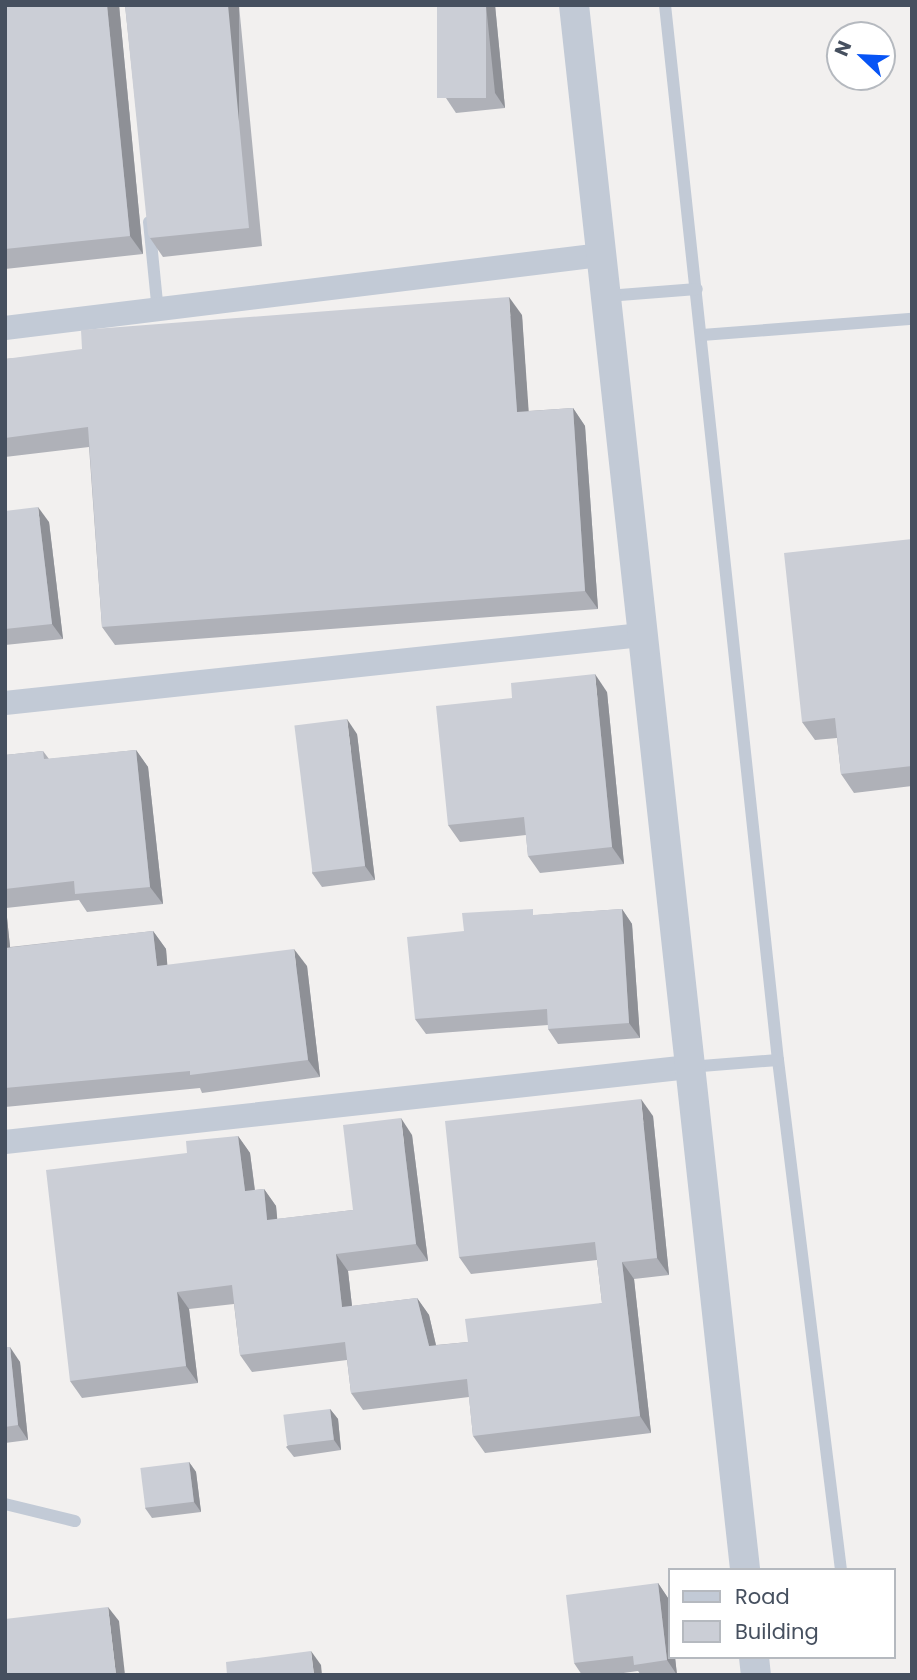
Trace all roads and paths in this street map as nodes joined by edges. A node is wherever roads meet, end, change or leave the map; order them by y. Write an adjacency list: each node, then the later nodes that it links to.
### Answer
1 (574, 5): 4 (street)
2 (665, 5): 5 (lane)
3 (147, 205): 7 (lane)
4 (600, 255): 6 (street); 7 (street)
5 (697, 289): 6 (lane); 10 (lane)
6 (606, 296): 11 (street)
7 (158, 312): 9 (street)
8 (912, 319): 10 (lane)
9 (5, 328)
10 (702, 334): 13 (lane)
11 (641, 635): 12 (street); 14 (street)
12 (5, 703)
13 (778, 1060): 14 (lane); 19 (lane)
14 (689, 1068): 15 (street); 18 (street)
15 (5, 1142)
16 (5, 1504): 17 (lane)
17 (75, 1521)
18 (745, 1568)
19 (841, 1568)

